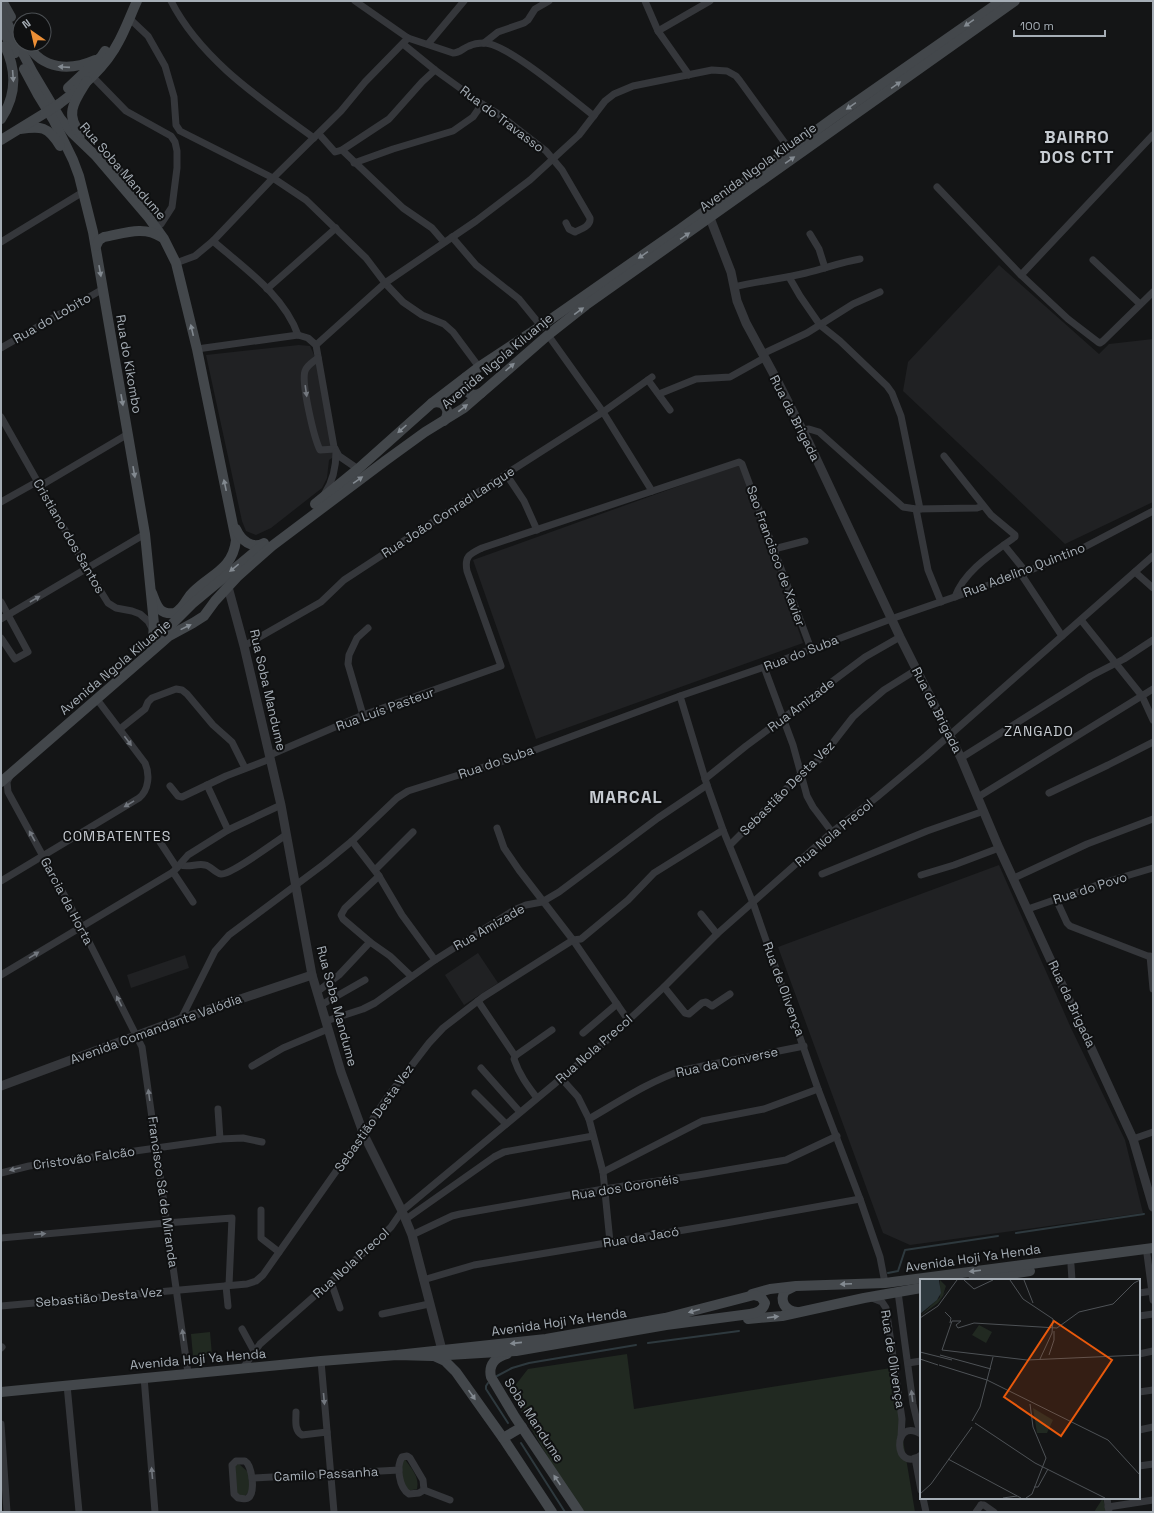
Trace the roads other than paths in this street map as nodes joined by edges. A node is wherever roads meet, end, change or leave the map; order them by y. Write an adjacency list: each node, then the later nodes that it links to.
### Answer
1 (2, 1): 14 (main road)
2 (130, 1): 22 (main road)
3 (137, 1): 13 (main road)
4 (170, 1): 36 (street)
5 (356, 1): 18 (street, Rua do Travasso)
6 (464, 1): 20 (street)
7 (549, 1): 19 (street)
8 (645, 1): 16 (street)
9 (710, 1): 16 (street)
10 (1001, 1): 39 (main road, Avenida Ngola Kiluanje, one-way to 39)
11 (1015, 1): 46 (main road, Avenida Ngola Kiluanje, one-way to 11)
12 (1, 11): 45 (main road, Rua Soba Mandume)
13 (130, 18): 22 (main road); 31 (street)
14 (12, 19)
15 (1, 27): 44 (main road, Rua do Kikombo)
16 (658, 31): 24 (street)
17 (1, 39): 30 (main road, one-way to 30)
18 (406, 41): 20 (street); 23 (street, Rua do Travasso); 36 (street)
19 (484, 43): 20 (street); 29 (street)
20 (428, 44)
21 (33, 52): 22 (main road, one-way to 21)
22 (103, 59): 25 (main road); 26 (main road)
23 (435, 70): 27 (street, Rua do Travasso); 38 (street)
24 (689, 75): 29 (street); 39 (street)
25 (90, 78): 26 (main road); 35 (street); 45 (main road)
26 (58, 101): 28 (main road, bridge)
27 (482, 104): 40 (street, Rua do Travasso); 41 (street)
28 (44, 110): 32 (main road); 33 (main road)
29 (594, 116): 40 (street)
30 (1, 119)
31 (178, 128): 35 (street); 42 (street)
32 (20, 129): 37 (main road); 44 (main road)
33 (1, 132)
34 (1153, 135): 63 (street)
35 (171, 136): 48 (street)
36 (316, 136): 38 (street); 42 (street)
37 (1, 140)
38 (342, 150): 41 (street)
39 (790, 150): 73 (main road, Avenida Ngola Kiluanje, one-way to 73)
40 (554, 159): 47 (street, Rua do Travasso); 52 (street)
41 (354, 163): 56 (street)
42 (273, 178): 50 (street); 54 (street)
43 (937, 187): 63 (street)
44 (83, 192): 49 (main road, Rua do Kikombo); 55 (street)
45 (149, 214): 48 (main road); 49 (main road); 53 (main road, Rua Soba Mandume)
46 (710, 218): 66 (street, Rua da Brigada); 75 (main road, Avenida Ngola Kiluanje, one-way to 46)
47 (566, 223)
48 (161, 224): 58 (main road)
49 (92, 228): 57 (main road, Rua do Kikombo)
50 (336, 228): 65 (street); 68 (street)
51 (810, 234): 62 (street)
52 (452, 237): 56 (street); 73 (street)
53 (164, 239): 57 (main road); 58 (main road, Rua Soba Mandume)
54 (213, 241): 61 (street); 68 (street)
55 (1, 242)
56 (444, 242): 65 (street)
57 (96, 246): 67 (main road, Rua do Kikombo, one-way to 67)
58 (171, 253): 61 (main road, Rua Soba Mandume)
59 (860, 259): 62 (street)
60 (1093, 260): 71 (street)
61 (176, 264): 78 (main road, Rua Soba Mandume, one-way to 61)
62 (825, 268): 64 (street)
63 (1021, 276): 71 (street)
64 (789, 277): 66 (street); 72 (street)
65 (385, 283): 76 (street); 81 (street)
66 (734, 286): 79 (street, Rua da Brigada)
67 (103, 289): 77 (street, Rua do Lobito); 91 (main road, Rua do Kikombo, one-way to 91)
68 (267, 289): 74 (street)
69 (880, 292): 72 (street)
70 (1153, 292): 71 (street)
71 (1140, 304)
72 (820, 325): 79 (street); 101 (street)
73 (541, 326): 81 (main road, Avenida Ngola Kiluanje)
74 (298, 335): 76 (street); 78 (street)
75 (548, 335): 83 (main road, Avenida Ngola Kiluanje, one-way to 75); 87 (street)
76 (316, 345): 80 (street)
77 (1, 348)
78 (197, 349): 103 (main road, Rua Soba Mandume, one-way to 78)
79 (763, 356): 84 (street); 90 (street, Rua da Brigada)
80 (318, 358): 92 (street); 92 (street, one-way to 92)
81 (479, 367): 82 (main road, Avenida Ngola Kiluanje)
82 (466, 377): 83 (main road); 85 (main road, Avenida Ngola Kiluanje)
83 (481, 393): 89 (main road, Avenida Ngola Kiluanje, one-way to 83)
84 (659, 394): 86 (street); 87 (street, Rua João Conrad Langue)
85 (432, 403): 89 (main road); 94 (main road, Avenida Ngola Kiluanje, one-way to 94)
86 (670, 410)
87 (603, 412): 95 (street, Rua João Conrad Langue); 97 (street)
88 (1, 417): 96 (street, Cristiano dos Santos)
89 (444, 421): 114 (main road, Avenida Ngola Kiluanje, one-way to 89)
90 (802, 430): 101 (street); 122 (street, Rua da Brigada)
91 (128, 434): 96 (street); 105 (main road, Rua do Kikombo, one-way to 105)
92 (336, 451): 94 (street); 98 (street)
93 (944, 456): 100 (street)
94 (358, 468): 98 (main road, Avenida Ngola Kiluanje)
95 (506, 474): 104 (street); 130 (street, Rua João Conrad Langue)
96 (40, 486): 99 (street); 111 (street, Cristiano dos Santos)
97 (652, 491): 104 (street); 109 (street, Sao Francisco de Xavier)
98 (319, 501): 107 (main road, Avenida Ngola Kiluanje)
99 (1, 502)
100 (983, 506): 101 (street); 108 (street)
101 (918, 509): 119 (street)
102 (1153, 511): 113 (street, Rua Adelino Quintino)
103 (233, 523): 107 (main road); 116 (main road, Rua Soba Mandume)
104 (537, 530): 140 (street, Rua Luís Pasteur)
105 (145, 534): 111 (street); 116 (main road, Rua do Kikombo)
106 (805, 541): 109 (street)
107 (266, 543): 131 (main road, Avenida Ngola Kiluanje, one-way to 131)
108 (1004, 545): 113 (street); 117 (street)
109 (774, 549): 132 (street, Sao Francisco de Xavier)
110 (1153, 556): 112 (street)
111 (87, 569): 120 (street, one-way to 111); 125 (street, Cristiano dos Santos)
112 (1135, 572): 115 (street); 123 (street)
113 (1023, 573): 117 (street, Rua Adelino Quintino); 126 (street)
114 (228, 587): 130 (street, Rua Soba Mandume); 139 (main road, Avenida Ngola Kiluanje, one-way to 114)
115 (1153, 588)
116 (152, 593): 125 (main road)
117 (955, 597): 119 (street, Rua Adelino Quintino)
118 (1, 602): 120 (street)
119 (941, 602): 122 (street, Rua Adelino Quintino)
120 (8, 615): 121 (street); 128 (street)
121 (1, 619)
122 (891, 619): 127 (street, Rua da Brigada); 132 (street, Rua do Suba)
123 (1081, 620): 126 (street); 133 (street)
124 (368, 628): 140 (street)
125 (154, 634): 131 (main road)
126 (1062, 636): 144 (street)
127 (900, 637): 135 (street, Rua da Brigada); 141 (street, Rua Amizade)
128 (1, 638)
129 (1153, 640): 133 (street)
130 (244, 646): 146 (street, Rua Soba Mandume)
131 (147, 649): 151 (main road, Avenida Ngola Kiluanje)
132 (811, 649): 134 (street, Rua do Suba)
133 (1117, 664): 138 (street); 147 (street)
134 (764, 667): 137 (street, Rua do Suba); 141 (street)
135 (916, 670): 144 (street, Rua da Brigada); 150 (street, Sebastião Desta Vez)
136 (1153, 689): 138 (street)
137 (680, 696): 153 (street, Rua de Olivença); 167 (street, Rua do Suba)
138 (1142, 696): 142 (street); 157 (street)
139 (96, 698): 143 (street); 148 (main road, Avenida Ngola Kiluanje)
140 (362, 715): 146 (street, Rua Luís Pasteur)
141 (783, 718): 150 (street); 153 (street, Rua Amizade)
142 (1153, 720)
143 (120, 729): 149 (street); 171 (street, one-way to 171)
144 (949, 734): 147 (street, Rua da Brigada); 165 (street, Rua Nola Precol)
145 (1153, 742): 156 (street)
146 (270, 757): 149 (street, Rua Luís Pasteur); 158 (street, Rua Soba Mandume)
147 (961, 758): 157 (street, Rua da Brigada)
148 (16, 768): 152 (main road, Avenida Ngola Kiluanje); 171 (street, Garcia da Horta, one-way to 148)
149 (245, 768): 154 (street, Rua Luís Pasteur)
150 (801, 774): 165 (street); 169 (street, Sebastião Desta Vez)
151 (1, 777)
152 (1, 782)
153 (706, 782): 163 (street, Rua de Olivença); 182 (street, Rua Amizade)
154 (207, 785): 155 (street, Rua Luís Pasteur); 162 (street)
155 (170, 786)
156 (1049, 793)
157 (978, 798): 159 (street, Rua da Brigada)
158 (281, 805): 162 (street); 166 (street, Rua Soba Mandume)
159 (984, 811): 170 (street, Rua da Brigada); 175 (street)
160 (1153, 819): 177 (street)
161 (498, 828): 182 (street)
162 (228, 830): 172 (street)
163 (723, 830): 169 (street, Rua de Olivença); 188 (street, Sebastião Desta Vez)
164 (414, 832): 174 (street)
165 (832, 832): 183 (street, Rua Nola Precol)
166 (286, 835): 172 (street); 179 (street, Rua Soba Mandume)
167 (352, 841): 174 (street); 179 (street, Rua do Suba)
168 (160, 842): 172 (street)
169 (730, 845): 183 (street, Rua de Olivença)
170 (999, 848): 176 (street); 177 (street, Rua da Brigada)
171 (43, 855): 178 (street); 186 (street, Garcia da Horta)
172 (177, 868): 181 (street); 186 (street)
173 (1153, 868): 180 (street, Rua do Povo)
174 (377, 873): 189 (street); 191 (street)
175 (822, 874)
176 (921, 875)
177 (1014, 878): 184 (street, Rua da Brigada)
178 (1, 881)
179 (295, 886): 193 (street, Rua Soba Mandume); 203 (street, Rua do Suba)
180 (1056, 899): 184 (street, Rua do Povo); 190 (street)
181 (193, 902)
182 (542, 902): 188 (street); 191 (street, Rua Amizade)
183 (753, 903): 187 (street, Rua Nola Precol); 209 (street, Rua de Olivença)
184 (1028, 909): 227 (street, Rua da Brigada)
185 (701, 914): 187 (street)
186 (81, 926): 192 (street, one-way to 186); 208 (street, Garcia da Horta, one-way to 186)
187 (717, 934): 196 (street, Rua Nola Precol)
188 (573, 940): 200 (street, Sebastião Desta Vez); 201 (street)
189 (370, 942): 194 (street); 198 (street)
190 (1151, 957): 197 (street)
191 (436, 960): 194 (street, Rua Amizade)
192 (1, 975)
193 (312, 975): 198 (street, Rua Soba Mandume); 203 (street, Avenida Comandante Valódia)
194 (411, 976): 205 (street, Rua Amizade)
195 (365, 980): 202 (street)
196 (664, 987): 199 (street); 204 (street, Rua Nola Precol)
197 (1153, 989)
198 (317, 992): 202 (street, Rua Soba Mandume)
199 (730, 994)
200 (478, 1001): 210 (street); 223 (street, Sebastião Desta Vez)
201 (617, 1004): 204 (street); 207 (street)
202 (321, 1005): 205 (street, Rua Soba Mandume)
203 (181, 1019): 208 (street, Avenida Comandante Valódia)
204 (628, 1020): 213 (street, Rua Nola Precol)
205 (327, 1025): 211 (street, Rua Amizade); 223 (street, Rua Soba Mandume)
206 (552, 1030): 210 (street)
207 (584, 1033)
208 (137, 1035): 214 (street, Avenida Comandante Valódia); 229 (street, Francisco Sá de Miranda, one-way to 208)
209 (804, 1046): 215 (street, Rua de Olivença); 220 (street, Rua da Converse)
210 (515, 1056): 217 (street)
211 (252, 1066)
212 (481, 1068): 219 (street)
213 (561, 1078): 217 (street, Rua Nola Precol); 220 (street)
214 (1, 1086)
215 (818, 1089): 225 (street, Rua de Olivença); 230 (street)
216 (475, 1093): 221 (street)
217 (537, 1098): 219 (street, Rua Nola Precol)
218 (218, 1109): 226 (street)
219 (520, 1112): 221 (street, Rua Nola Precol)
220 (589, 1119): 224 (street)
221 (506, 1124): 237 (street, Rua Nola Precol)
222 (1153, 1132): 227 (street)
223 (364, 1135): 237 (street, Rua Soba Mandume); 242 (street, Sebastião Desta Vez)
224 (593, 1136): 230 (street); 237 (street)
225 (837, 1136): 233 (street, Rua dos Coronéis); 234 (street, Rua de Olivença)
226 (220, 1139): 228 (street, Cristovão Falcão); 229 (street, Cristovão Falcão)
227 (1132, 1139): 232 (street, Rua da Brigada)
228 (262, 1142)
229 (156, 1148): 231 (street, Cristovão Falcão, one-way to 231); 238 (street, Francisco Sá de Miranda)
230 (603, 1172): 233 (street)
231 (1, 1173)
232 (1150, 1187): 235 (street, Rua da Brigada)
233 (604, 1189): 239 (street, Rua dos Coronéis); 241 (street)
234 (860, 1199): 241 (street, Rua da Jacó); 250 (street, Rua de Olivença)
235 (1153, 1207)
236 (261, 1210): 242 (street)
237 (404, 1215): 239 (street, Rua Soba Mandume); 249 (street, Rua Nola Precol)
238 (166, 1223): 240 (street, one-way to 238); 251 (street); 254 (street, Francisco Sá de Miranda)
239 (412, 1235): 248 (street, Rua Soba Mandume)
240 (1, 1238)
241 (610, 1242): 248 (street, Rua da Jacó)
242 (279, 1252): 251 (street, Sebastião Desta Vez)
243 (1151, 1252): 244 (main road, Avenida Hoji Ya Henda); 250 (main road, Avenida Hoji Ya Henda, one-way to 250); 255 (street)
244 (1071, 1265): 245 (main road, Avenida Hoji Ya Henda); 247 (street)
245 (1005, 1277): 246 (main road, Avenida Hoji Ya Henda)
246 (983, 1279)
247 (1072, 1279)
248 (423, 1280): 261 (street, Rua Soba Mandume)
249 (331, 1282): 264 (street); 272 (street, Rua Nola Precol)
250 (885, 1283): 252 (main road, Avenida Hoji Ya Henda, one-way to 252)
251 (228, 1286): 254 (street, Sebastião Desta Vez); 263 (street)
252 (796, 1286): 260 (main road, Avenida Hoji Ya Henda); 265 (main road)
253 (920, 1288): 256 (main road, Avenida Hoji Ya Henda)
254 (177, 1290): 262 (street, Sebastião Desta Vez); 282 (street, Francisco Sá de Miranda, one-way to 254)
255 (1152, 1291): 257 (street); 259 (street)
256 (898, 1292): 258 (main road, Avenida Hoji Ya Henda); 280 (street)
257 (1140, 1293)
258 (864, 1298): 265 (main road, Avenida Hoji Ya Henda); 296 (street, Rua de Olivença)
259 (1153, 1300)
260 (723, 1303): 269 (main road); 271 (main road, Avenida Hoji Ya Henda, one-way to 271)
261 (429, 1304): 266 (street); 271 (street, Rua Soba Mandume)
262 (1, 1306)
263 (228, 1306)
264 (340, 1308)
265 (799, 1312): 269 (main road, Avenida Hoji Ya Henda, one-way to 265)
266 (382, 1314)
267 (1153, 1314): 268 (street)
268 (1140, 1316)
269 (718, 1319): 273 (main road, Avenida Hoji Ya Henda)
270 (242, 1329): 272 (street)
271 (442, 1350): 276 (main road, Avenida Hoji Ya Henda)
272 (254, 1351): 281 (street, Rua Nola Precol)
273 (516, 1351): 277 (main road, Avenida Hoji Ya Henda); 290 (main road, Soba Mandume)
274 (1153, 1351): 275 (street)
275 (1140, 1354)
276 (397, 1355): 277 (main road, Avenida Hoji Ya Henda); 278 (main road, Avenida Hoji Ya Henda)
277 (432, 1356): 297 (main road, one-way to 297)
278 (321, 1360): 281 (main road, Avenida Hoji Ya Henda); 294 (street, one-way to 294)
279 (920, 1361): 280 (street)
280 (908, 1363): 292 (street, one-way to 280)
281 (243, 1368): 282 (main road, Avenida Hoji Ya Henda)
282 (188, 1373): 283 (main road, Avenida Hoji Ya Henda)
283 (144, 1377): 284 (main road, Avenida Hoji Ya Henda); 315 (street, one-way to 283)
284 (67, 1385): 286 (main road, Avenida Hoji Ya Henda); 314 (street)
285 (1153, 1390): 287 (street)
286 (1, 1392)
287 (1140, 1392)
288 (296, 1412): 294 (street)
289 (1, 1424): 299 (street)
290 (522, 1427): 297 (main road); 318 (main road, Soba Mandume, one-way to 290)
291 (1153, 1427): 293 (street)
292 (920, 1430)
293 (1140, 1430)
294 (327, 1432): 303 (street)
295 (920, 1434): 296 (street)
296 (901, 1437): 298 (street, Rua de Olivença)
297 (503, 1438): 317 (main road)
298 (918, 1457): 305 (street)
299 (2, 1459): 313 (street)
300 (1153, 1464): 301 (street)
301 (1140, 1466)
302 (399, 1470): 303 (street, Camilo Passanha); 306 (street); 306 (street)
303 (331, 1474): 304 (street, Camilo Passanha); 316 (street)
304 (252, 1478): 304 (street)
305 (920, 1479)
306 (424, 1490): 309 (street)
307 (923, 1499): 319 (street)
308 (1107, 1499): 312 (street)
309 (450, 1500)
310 (1153, 1500): 312 (street)
311 (979, 1501): 320 (street); 321 (street)
312 (1109, 1510)
313 (7, 1512)
314 (79, 1512)
315 (155, 1512)
316 (334, 1512)
317 (552, 1512)
318 (579, 1512)
319 (926, 1512)
320 (976, 1512)
321 (994, 1512)

